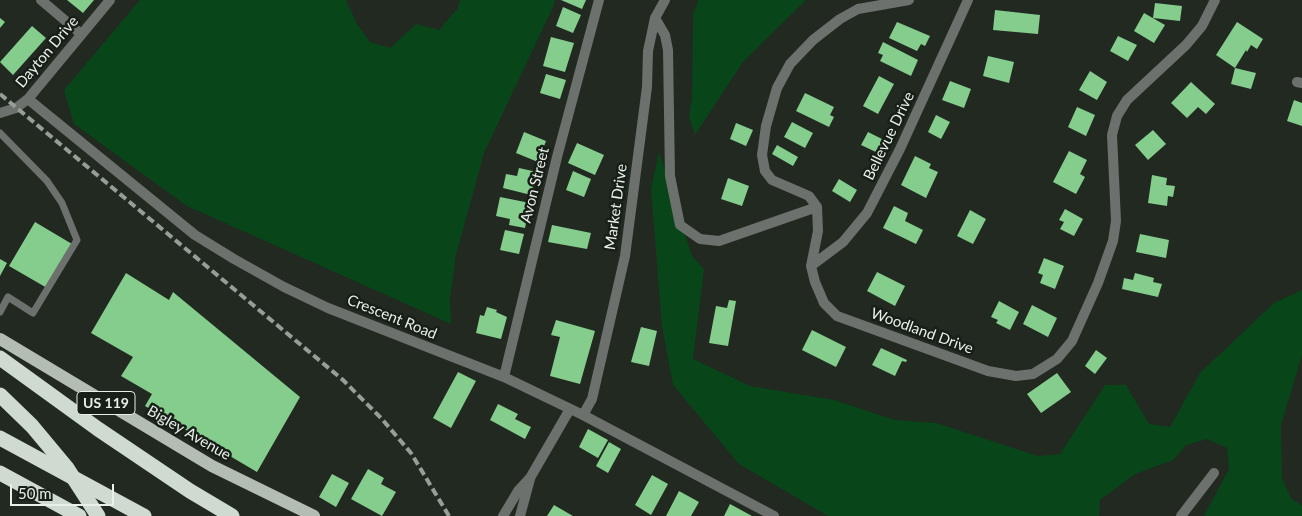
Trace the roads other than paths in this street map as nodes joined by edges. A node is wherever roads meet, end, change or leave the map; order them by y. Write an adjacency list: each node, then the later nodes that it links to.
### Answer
1 (41, 0): 9 (street)
2 (110, 0): 9 (street, Dayton Drive)
3 (599, 0): 18 (street, Avon Street)
4 (665, 0): 8 (street, Market Drive)
5 (909, 0): 13 (street)
6 (968, 0): 14 (street, Bellevue Drive)
7 (1215, 0): 14 (street, Woodland Drive)
8 (655, 18): 13 (street); 21 (street, Market Drive)
9 (81, 34): 10 (street, Dayton Drive)
10 (28, 99): 11 (street, Dayton Drive); 18 (street, Crescent Road)
11 (0, 113)
12 (0, 133): 15 (lane)
13 (817, 207): 14 (street, Woodland Drive)
14 (811, 266)
15 (0, 312)
16 (0, 339): 30 (main road, Bigley Avenue / US 119)
17 (0, 358): 29 (highway)
18 (504, 377): 20 (street, Crescent Road)
19 (0, 395): 27 (highway, bridge)
20 (570, 409): 21 (street, Crescent Road); 25 (street)
21 (583, 415): 33 (street, Crescent Road)
22 (0, 438): 28 (highway, bridge)
23 (0, 473): 26 (highway)
24 (1214, 473): 34 (street)
25 (530, 478): 31 (street); 32 (street)
26 (79, 516)
27 (98, 516)
28 (144, 516)
29 (232, 516)
30 (314, 516)
31 (502, 516)
32 (520, 516)
33 (774, 516)
34 (1181, 516)

